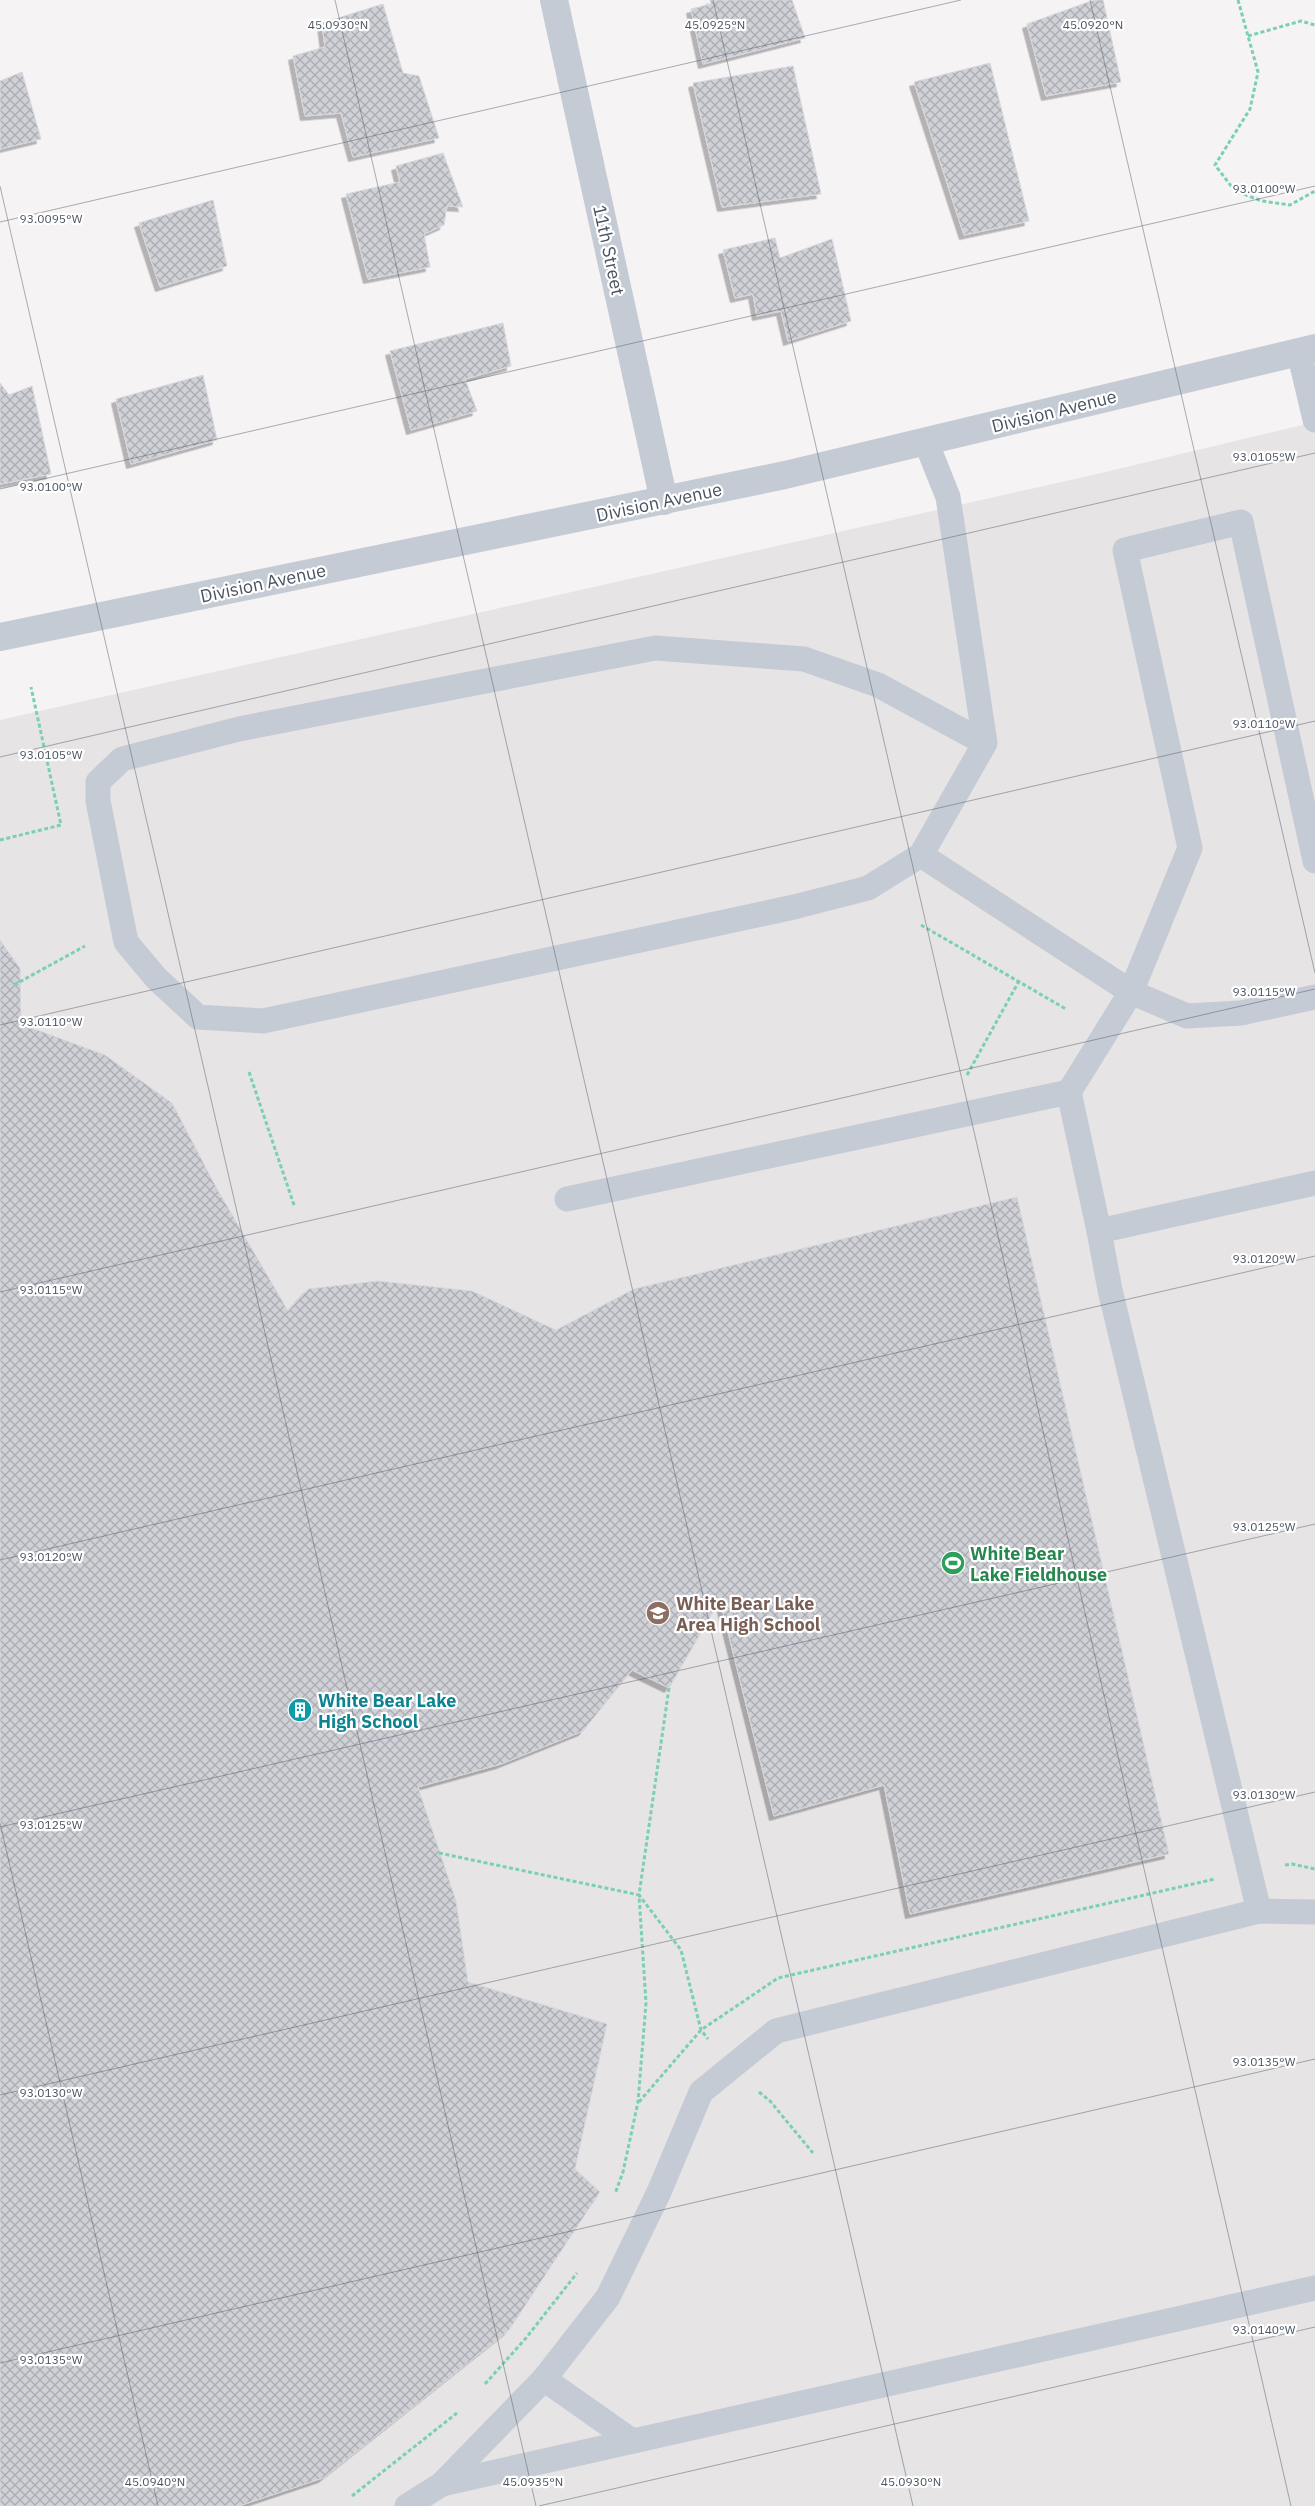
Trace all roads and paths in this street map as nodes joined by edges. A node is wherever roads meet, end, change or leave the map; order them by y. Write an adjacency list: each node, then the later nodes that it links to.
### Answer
1 (554, 0): 9 (street, 11th Street)
2 (1238, 0): 4 (path)
3 (1315, 25): 4 (path)
4 (1248, 36): 5 (path)
5 (1315, 190)
6 (1307, 350): 7 (lane); 8 (street, Division Avenue)
7 (1315, 420)
8 (926, 442): 9 (street, Division Avenue); 12 (lane)
9 (664, 501): 10 (street, Division Avenue)
10 (0, 637)
11 (31, 687): 13 (path)
12 (985, 742): 14 (lane); 14 (lane)
13 (0, 840)
14 (921, 855): 20 (lane)
15 (1315, 860): 20 (lane)
16 (921, 926): 18 (path)
17 (85, 946): 19 (path)
18 (1019, 981): 22 (path); 24 (path)
19 (14, 985)
20 (1130, 992): 21 (lane); 25 (lane)
21 (1315, 996)
22 (1066, 1009)
23 (249, 1072): 28 (path)
24 (967, 1075)
25 (1069, 1092): 27 (lane); 29 (lane)
26 (1315, 1183): 29 (lane)
27 (567, 1199)
28 (294, 1205)
29 (1099, 1231): 33 (lane)
30 (670, 1688): 32 (path)
31 (439, 1853): 32 (path)
32 (639, 1895): 35 (path); 36 (path)
33 (1259, 1911): 34 (lane); 39 (lane)
34 (1315, 1912)
35 (701, 2030)
36 (613, 2201)
37 (579, 2270): 40 (path)
38 (1315, 2288): 42 (lane)
39 (544, 2379): 42 (lane); 43 (lane)
40 (482, 2387)
41 (464, 2408): 44 (path)
42 (632, 2441): 43 (lane)
43 (442, 2484): 45 (lane)
44 (352, 2496)
45 (407, 2506)

